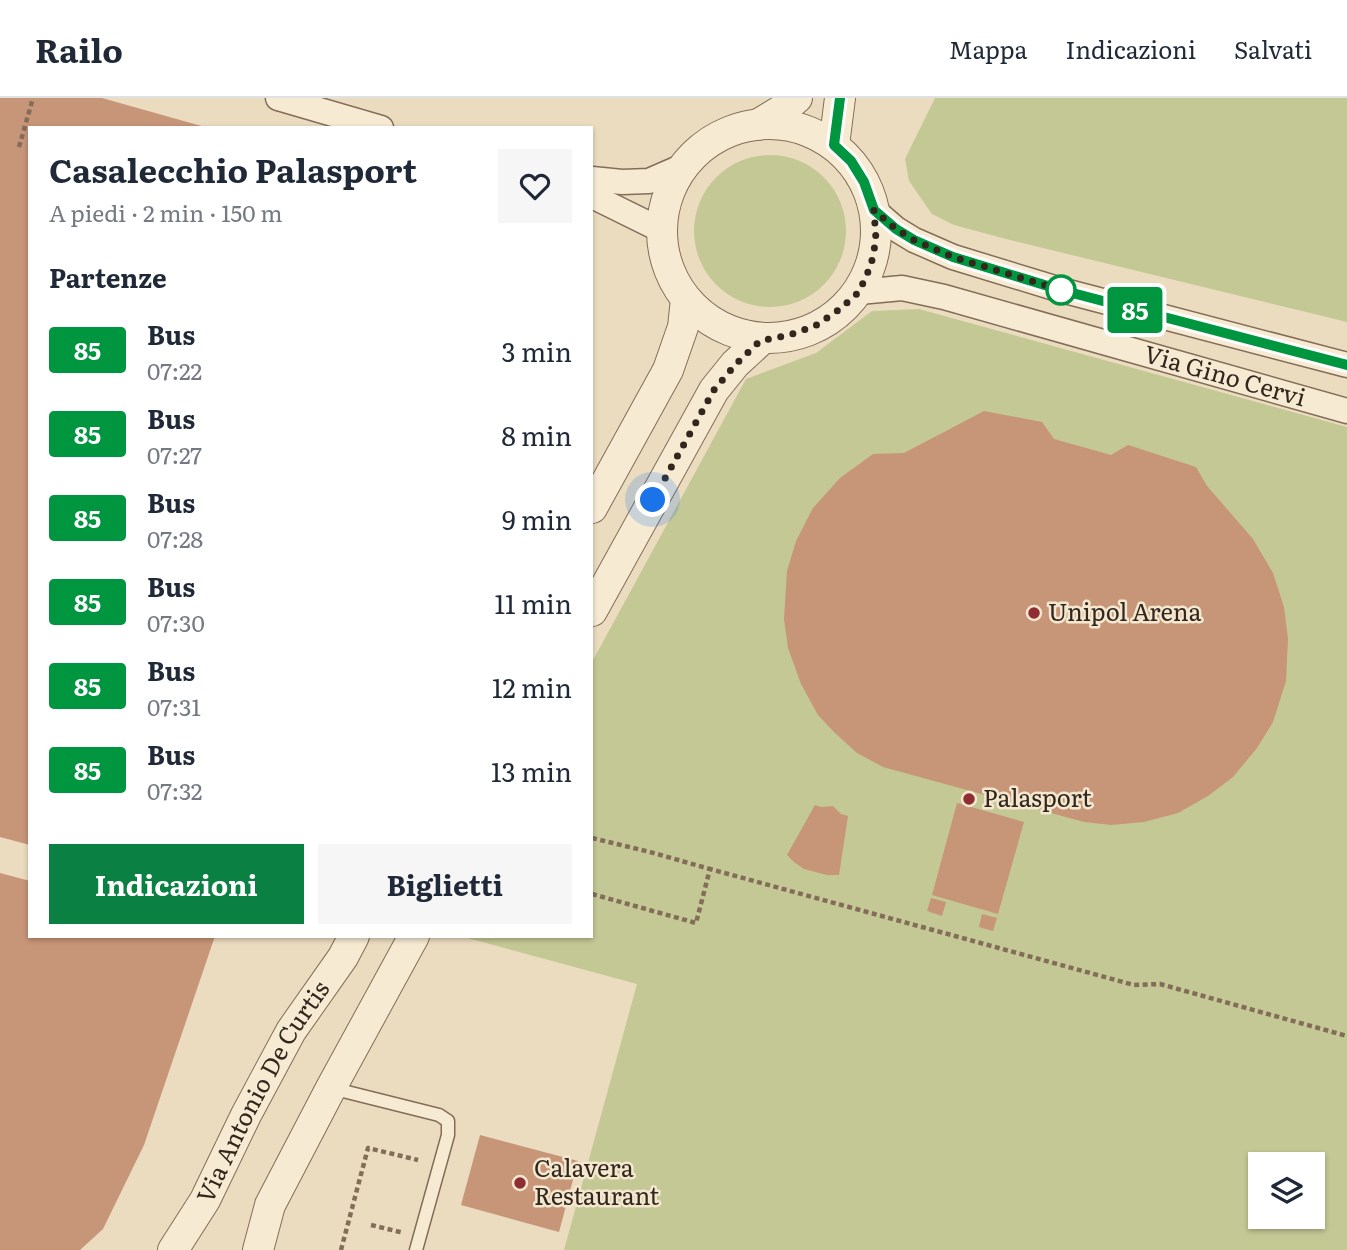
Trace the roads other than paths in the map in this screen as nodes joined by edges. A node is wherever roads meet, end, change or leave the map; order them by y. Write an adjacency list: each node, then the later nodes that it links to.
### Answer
1 (278, 98): 5 (street)
2 (797, 98): 4 (street)
3 (840, 98): 6 (street)
4 (757, 125): 6 (street); 7 (street)
5 (374, 126)
6 (834, 145): 10 (street)
7 (679, 169): 8 (street); 11 (street)
8 (593, 179)
9 (593, 196): 11 (street)
10 (874, 210): 12 (street); 15 (street, Via Gino Cervi)
11 (663, 231): 13 (street)
12 (859, 292): 14 (street); 16 (street, Via Gino Cervi)
13 (686, 299): 14 (street); 17 (street)
14 (760, 341): 18 (street)
15 (1347, 365)
16 (1347, 411)
17 (593, 507)
18 (593, 609)
19 (353, 938): 22 (street, Via Antonio De Curtis)
20 (413, 938): 21 (street)
21 (331, 1088): 23 (street); 24 (lane)
22 (173, 1250)
23 (258, 1250)
24 (416, 1250)

